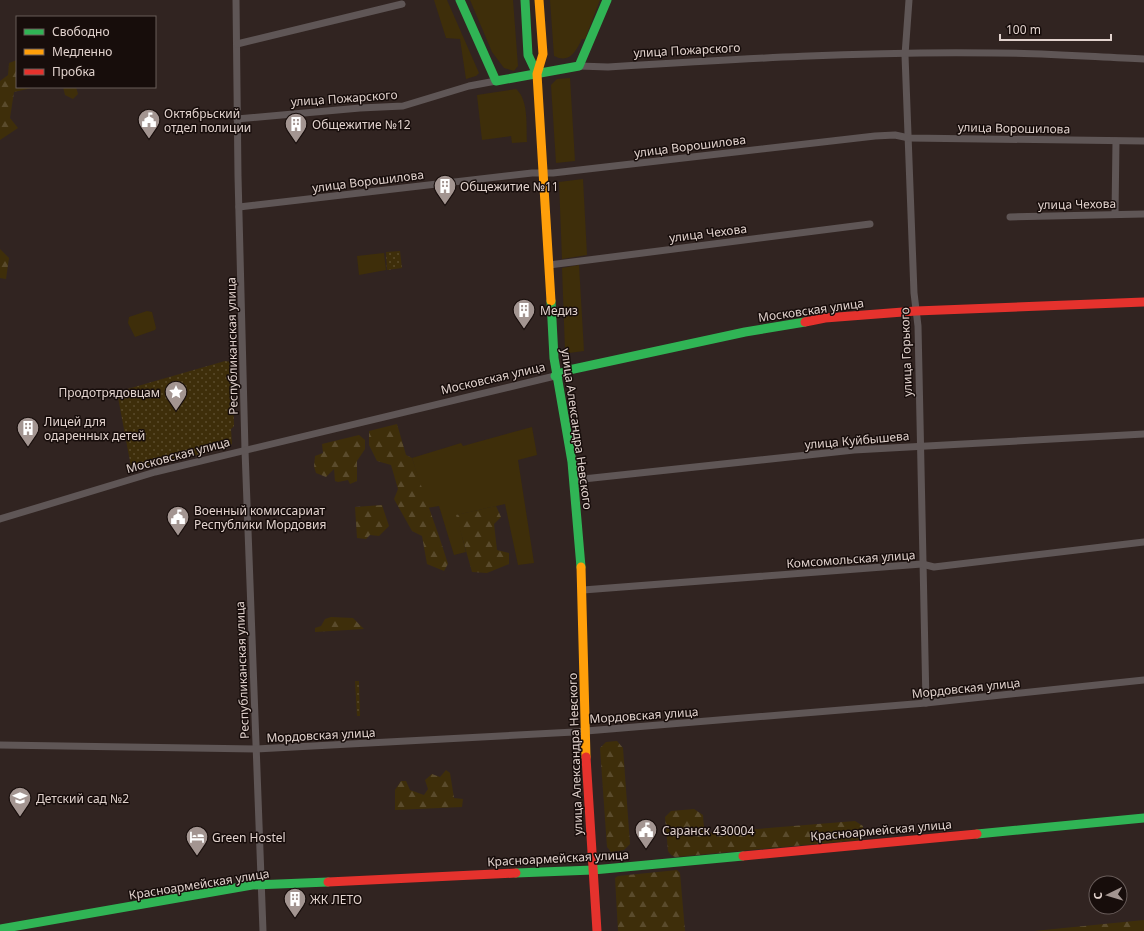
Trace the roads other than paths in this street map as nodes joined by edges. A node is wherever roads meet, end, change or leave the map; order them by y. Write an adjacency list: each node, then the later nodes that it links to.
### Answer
1 (236, 0): 8 (street, Республиканская улица)
2 (460, 0): 13 (street)
3 (525, 0): 12 (street)
4 (539, 0): 12 (street)
5 (607, 0): 11 (street)
6 (909, 0): 9 (street, улица Горького)
7 (402, 4): 8 (street)
8 (237, 44): 14 (street, Республиканская улица)
9 (905, 55): 10 (street, улица Пожарского); 11 (street, улица Пожарского); 15 (street, улица Горького)
10 (1144, 59)
11 (579, 66): 12 (street, улица Пожарского)
12 (537, 74): 13 (street, улица Пожарского); 18 (street, улица Александра Невского)
13 (496, 81): 14 (street, улица Пожарского)
14 (238, 119): 19 (street, Республиканская улица)
15 (909, 138): 16 (street, улица Ворошилова); 18 (street, улица Ворошилова); 26 (street, улица Горького)
16 (1116, 141): 17 (street, улица Ворошилова); 20 (street)
17 (1144, 141)
18 (544, 173): 19 (street, улица Ворошилова); 24 (street, улица Александра Невского)
19 (239, 207): 30 (street, Республиканская улица)
20 (1115, 214): 21 (street, улица Чехова); 22 (street, улица Чехова)
21 (1144, 214)
22 (1010, 217)
23 (870, 224): 24 (street, улица Чехова)
24 (549, 265): 27 (street, улица Александра Невского)
25 (1144, 302): 26 (street, Московская улица)
26 (916, 311): 27 (street, Московская улица); 29 (street, улица Горького)
27 (555, 376): 30 (street, Московская улица); 31 (street, улица Александра Невского)
28 (1144, 434): 29 (street, улица Куйбышева)
29 (921, 446): 31 (street, улица Куйбышева); 34 (street, улица Горького)
30 (245, 450): 32 (street, Московская улица); 40 (street, Республиканская улица)
31 (574, 480): 35 (street, улица Александра Невского)
32 (0, 519)
33 (1144, 542): 34 (street, Комсомольская улица)
34 (922, 564): 35 (street, Комсомольская улица); 37 (street, улица Горького)
35 (583, 590): 38 (street, улица Александра Невского)
36 (1144, 680): 37 (street, Мордовская улица)
37 (926, 703): 38 (street, Мордовская улица)
38 (584, 730): 40 (street, Мордовская улица); 42 (street, улица Александра Невского)
39 (0, 746): 40 (street, Мордовская улица)
40 (256, 749): 43 (street, Республиканская улица)
41 (1144, 818): 42 (street, Красноармейская улица)
42 (593, 870): 43 (street, Красноармейская улица); 46 (street, улица Александра Невского)
43 (261, 884): 44 (street, Красноармейская улица); 45 (street, Республиканская улица)
44 (0, 929)
45 (263, 931)
46 (597, 931)

